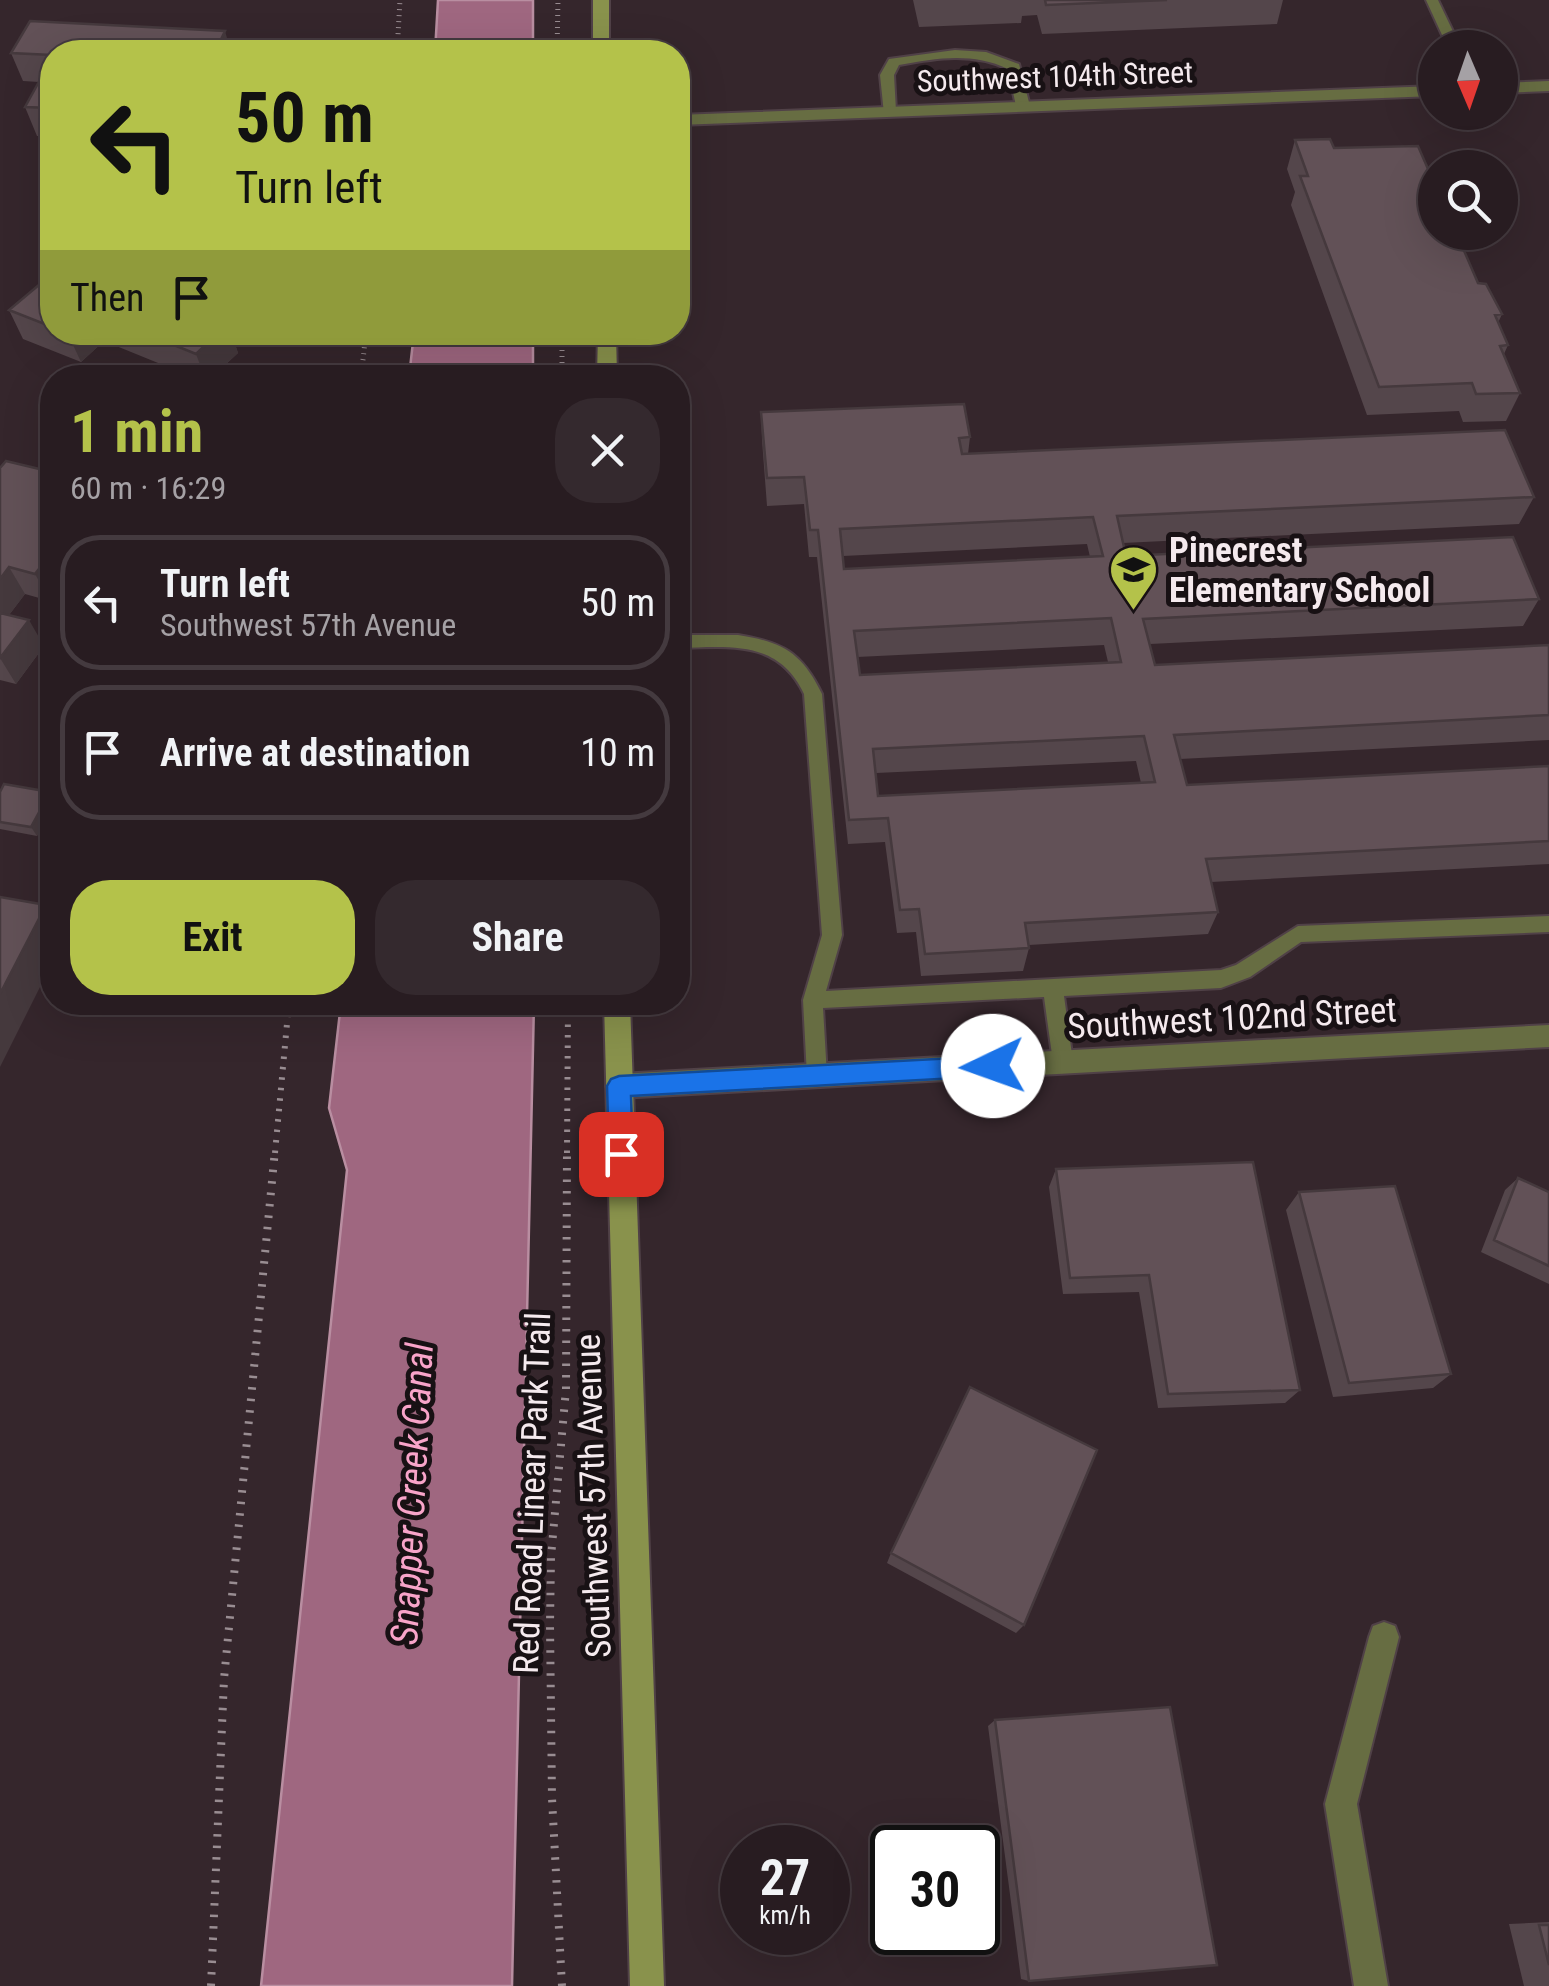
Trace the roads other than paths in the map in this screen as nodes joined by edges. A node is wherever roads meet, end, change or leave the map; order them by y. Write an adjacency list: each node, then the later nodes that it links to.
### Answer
1 (601, 0): 4 (main road)
2 (1432, 0): 3 (lane)
3 (1447, 30)
4 (601, 40)
5 (1549, 86): 6 (street)
6 (1518, 87)
7 (1418, 92): 8 (street, Southwest 104th Street)
8 (1023, 106): 9 (street, Southwest 104th Street); 9 (lane)
9 (889, 111): 10 (street, Southwest 104th Street)
10 (690, 119)
11 (690, 642): 14 (lane)
12 (1549, 924): 13 (lane)
13 (1053, 988): 14 (lane); 17 (lane)
14 (813, 1000): 18 (lane)
15 (618, 1015): 19 (main road, Southwest 57th Avenue)
16 (1549, 1036): 17 (street, Southwest 102nd Street)
17 (1064, 1062): 18 (street, Southwest 102nd Street)
18 (816, 1076): 19 (street, Southwest 102nd Street)
19 (619, 1086): 21 (main road, Southwest 57th Avenue)
20 (1384, 1637): 22 (street)
21 (647, 1986)
22 (1370, 1986)

